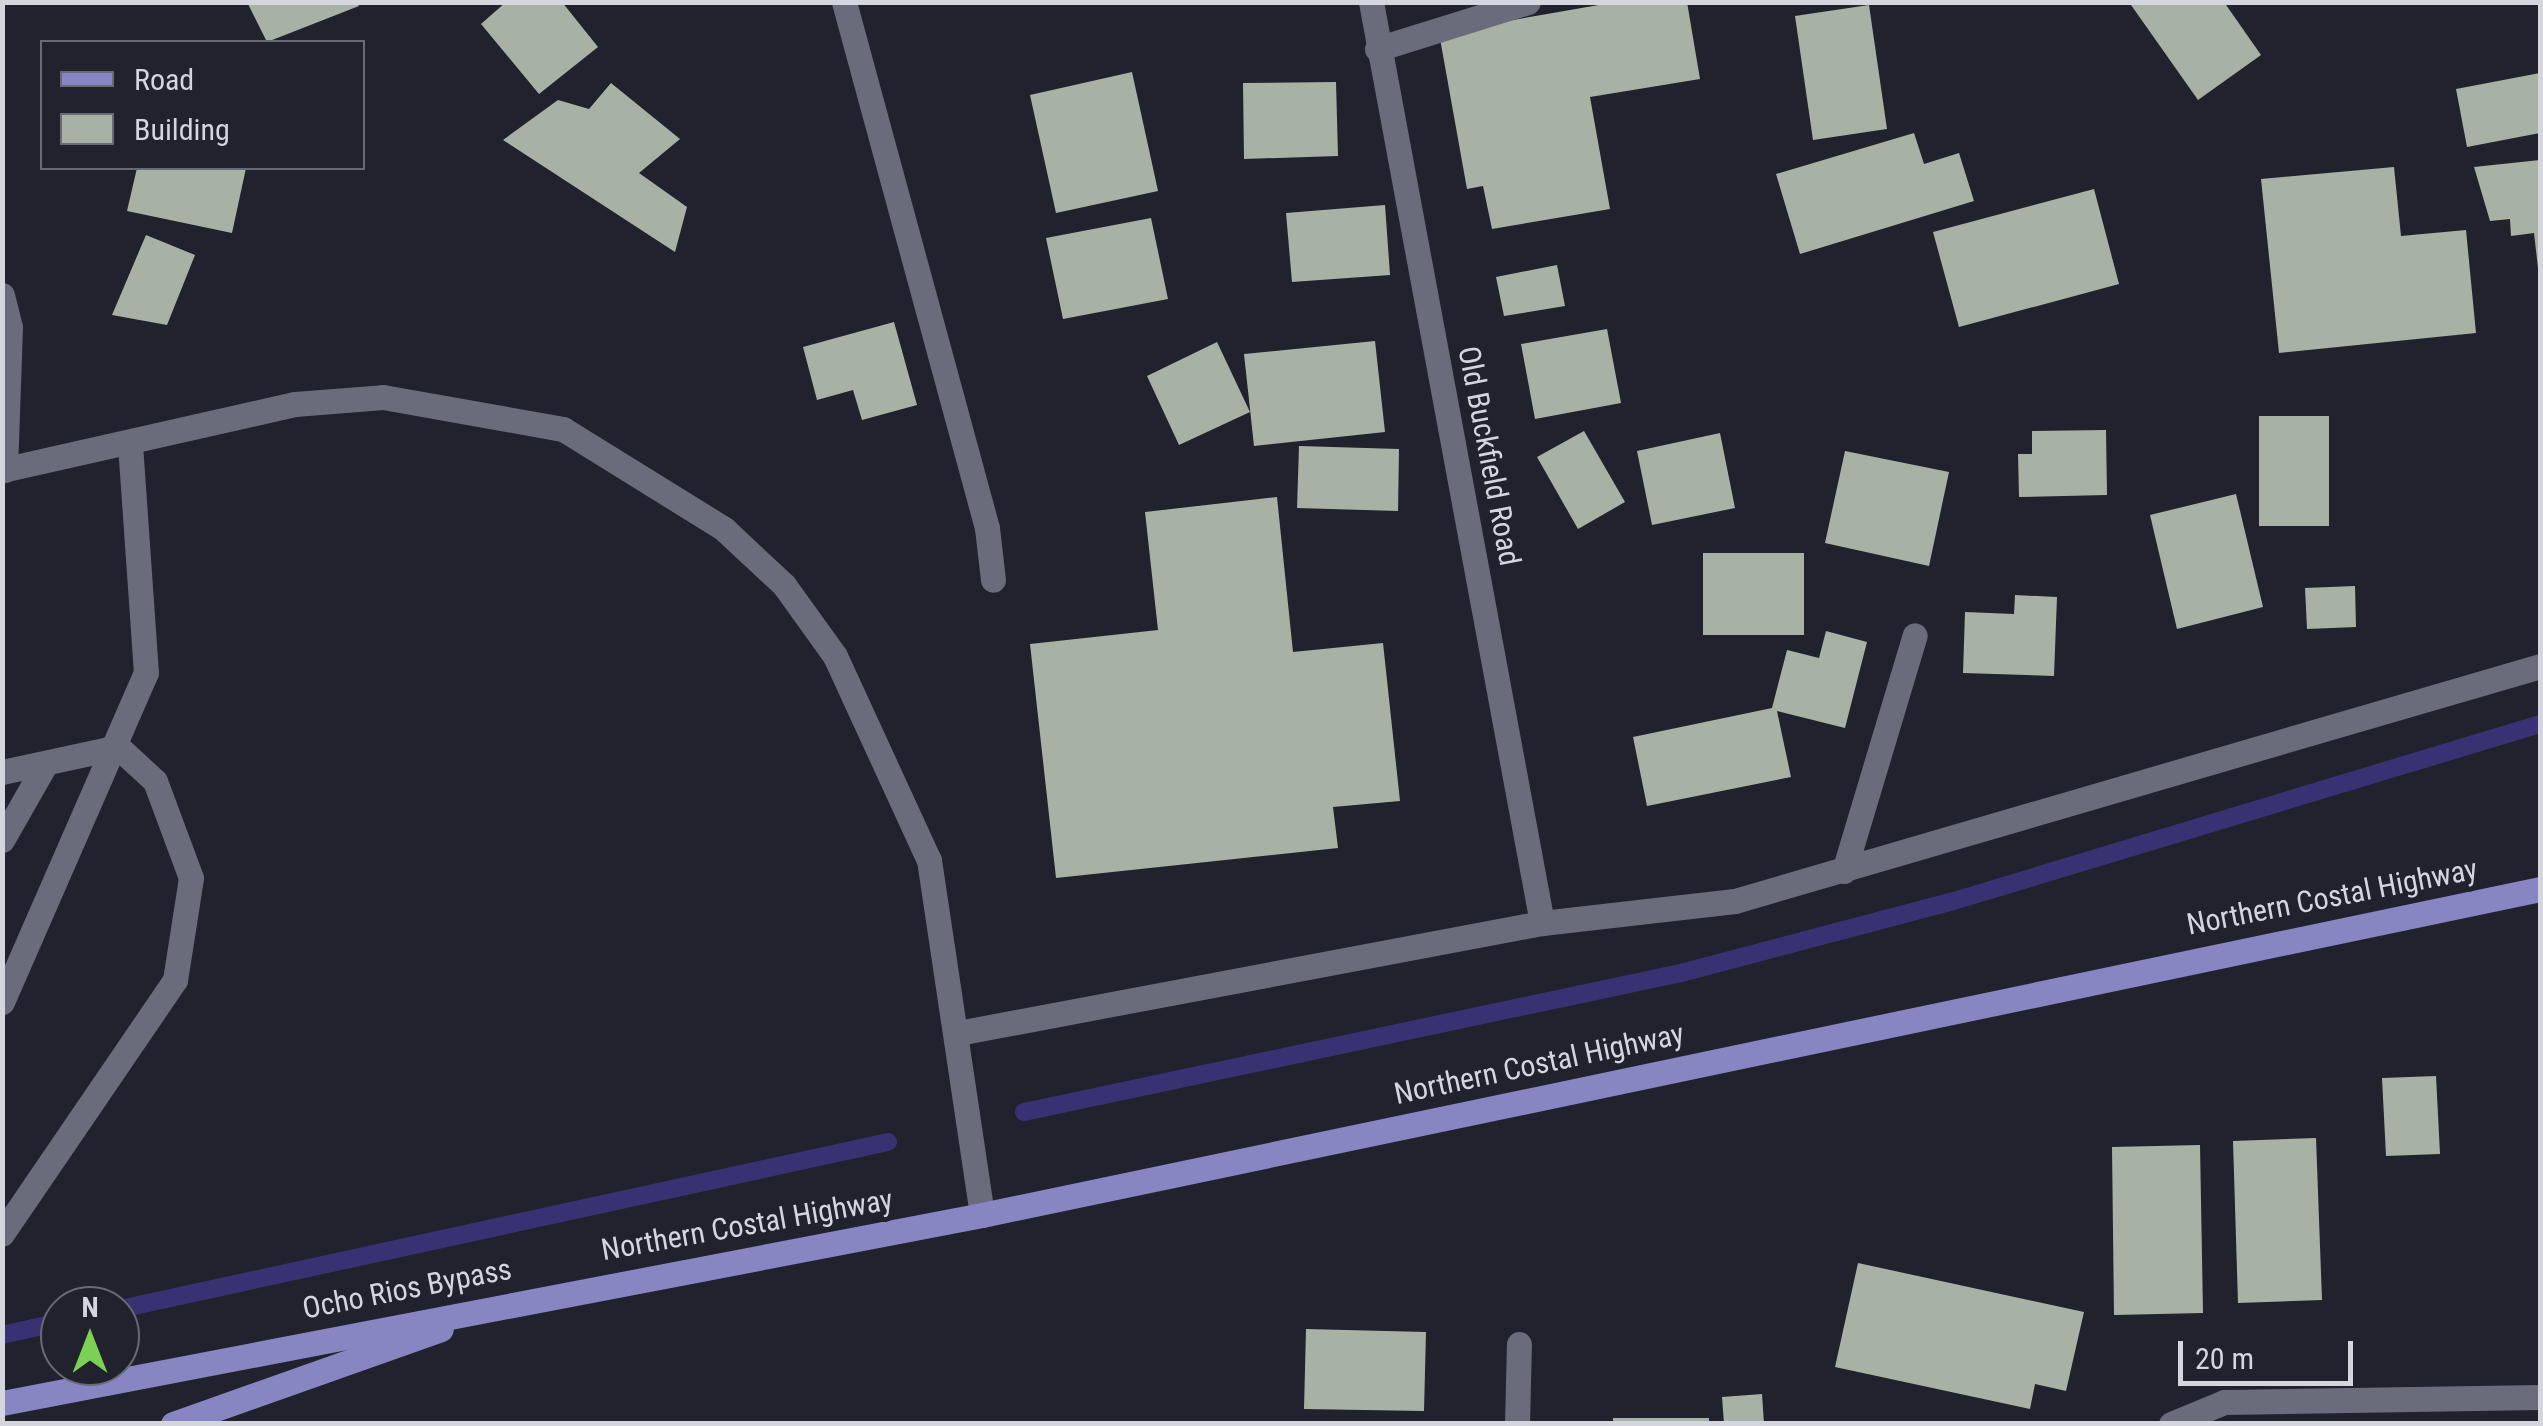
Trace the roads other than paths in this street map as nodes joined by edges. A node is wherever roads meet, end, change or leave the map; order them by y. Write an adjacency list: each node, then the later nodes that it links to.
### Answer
1 (844, 2): 8 (street)
2 (1370, 2): 4 (street, Old Buckfield Road)
3 (1528, 2): 4 (street)
4 (1377, 49): 17 (street, Old Buckfield Road)
5 (2, 295): 7 (street)
6 (130, 443): 7 (street); 11 (street); 19 (street)
7 (4, 470)
8 (992, 580)
9 (1915, 635): 15 (street)
10 (2540, 666): 15 (street)
11 (118, 748): 12 (street); 18 (street); 21 (street)
12 (46, 763): 13 (street); 14 (street)
13 (2, 772)
14 (2, 840)
15 (1844, 871): 17 (street)
16 (2540, 889): 20 (main road, Northern Costal Highway)
17 (1542, 923): 19 (street)
18 (2, 1002)
19 (958, 1034): 20 (street)
20 (982, 1215): 22 (main road, Northern Costal Highway)
21 (2, 1234)
22 (550, 1294): 25 (main road, Ocho Rios Bypass); 26 (main road, Ocho Rios Bypass)
23 (1520, 1344): 27 (street)
24 (2540, 1397): 28 (street)
25 (2, 1403)
26 (173, 1424)
27 (1517, 1424)
28 (2170, 1424)

